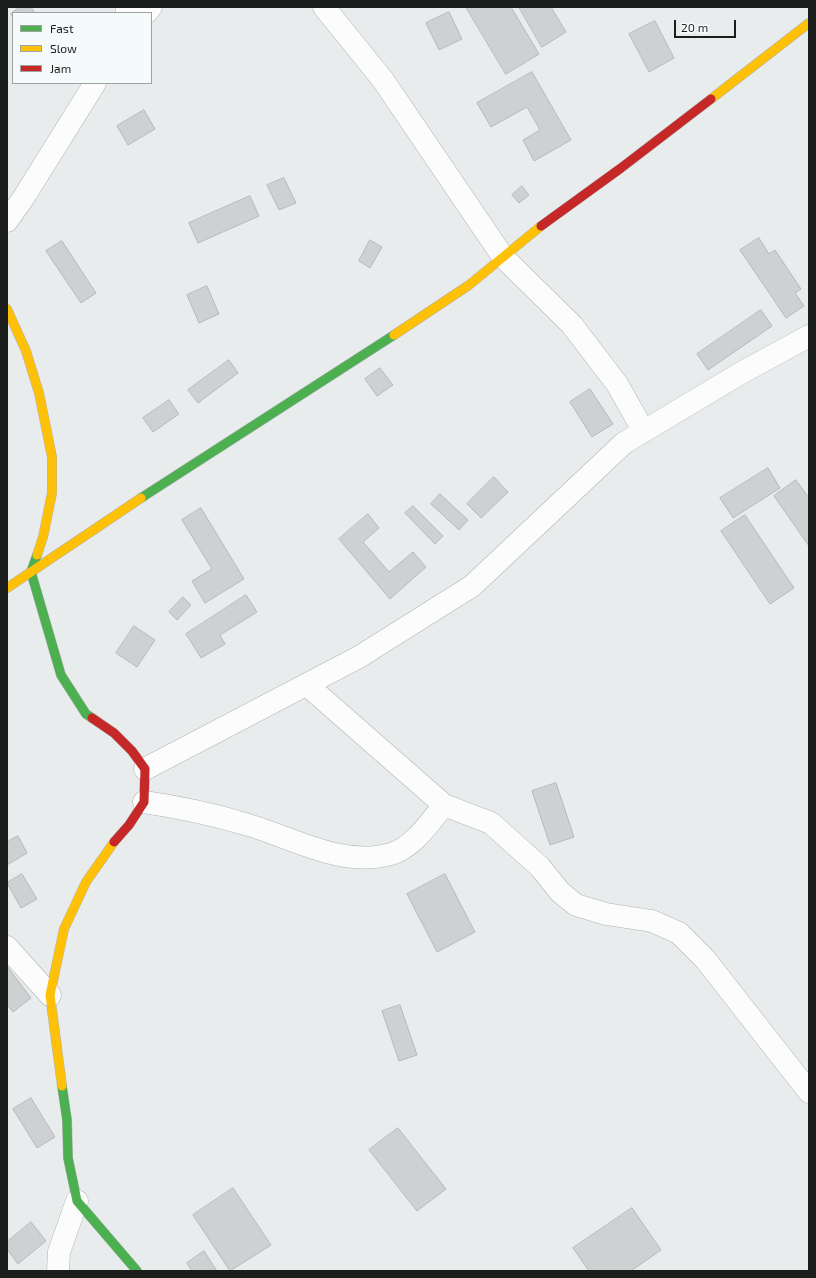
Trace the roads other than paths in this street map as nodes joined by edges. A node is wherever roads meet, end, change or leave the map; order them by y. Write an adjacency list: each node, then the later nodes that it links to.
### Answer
1 (324, 7): 5 (street)
2 (809, 23): 5 (street)
3 (94, 84): 4 (street)
4 (7, 221)
5 (503, 257): 8 (street); 9 (street)
6 (7, 309): 9 (street)
7 (809, 336): 8 (street)
8 (643, 430): 11 (street)
9 (31, 572): 10 (street); 12 (street)
10 (7, 588)
11 (307, 684): 12 (street); 14 (street)
12 (145, 769): 13 (street)
13 (144, 802): 14 (street); 16 (street)
14 (444, 805): 17 (street)
15 (7, 947): 16 (street)
16 (50, 995): 18 (street)
17 (809, 1092)
18 (77, 1201): 19 (street); 20 (street)
19 (58, 1271)
20 (137, 1271)

